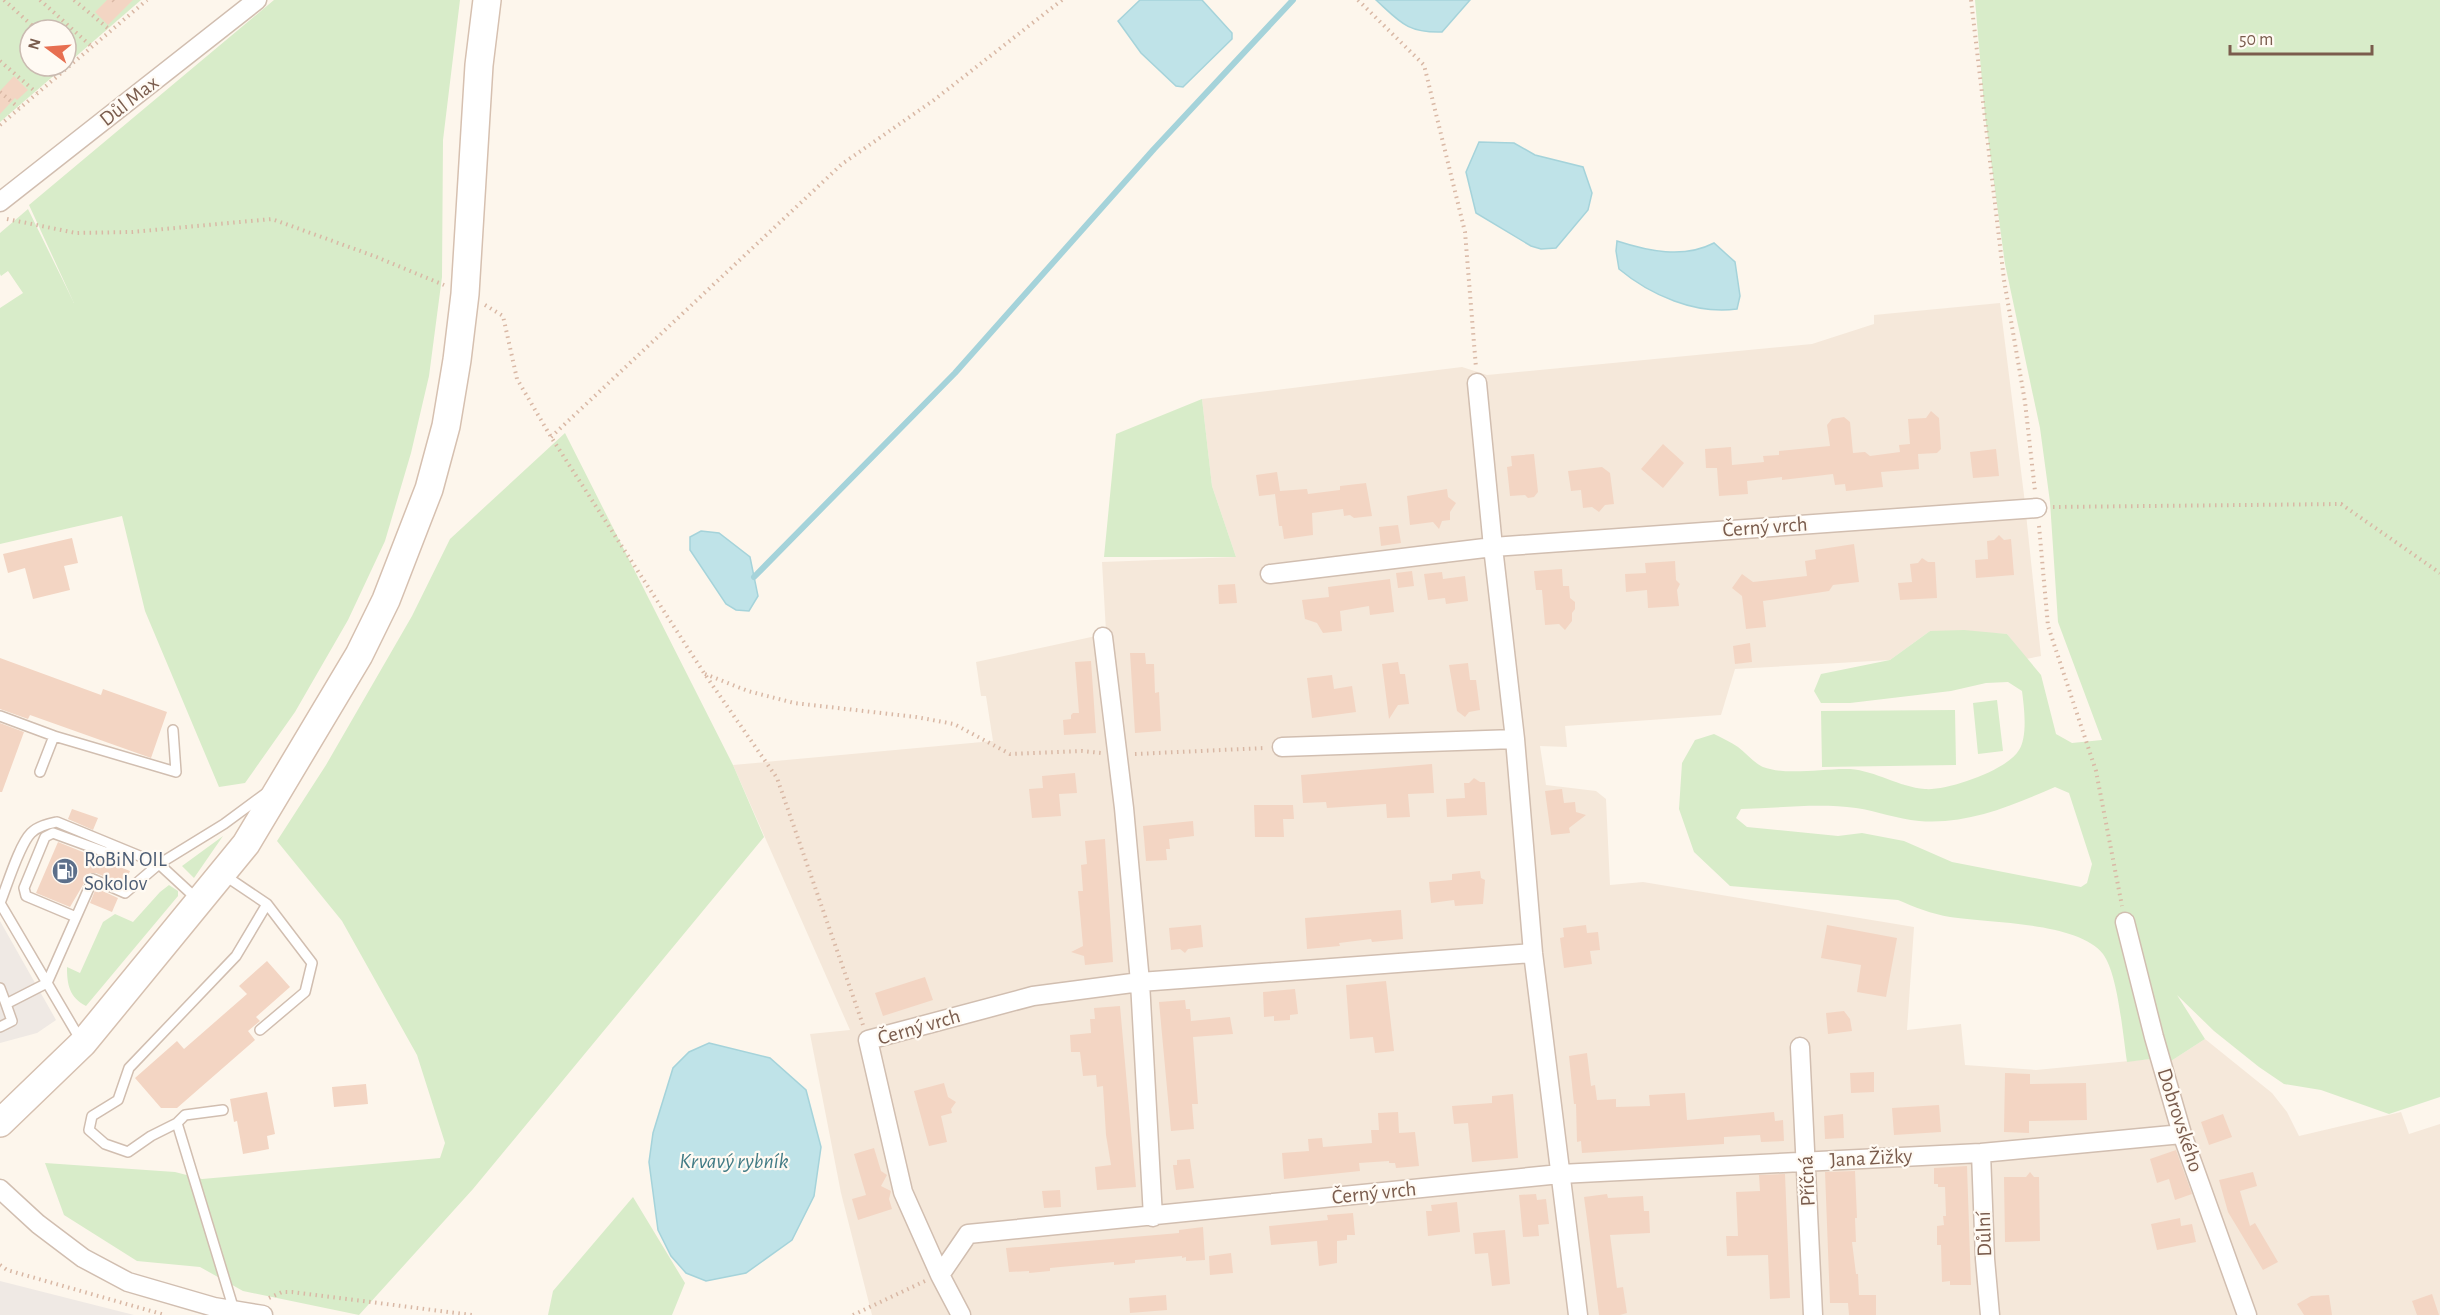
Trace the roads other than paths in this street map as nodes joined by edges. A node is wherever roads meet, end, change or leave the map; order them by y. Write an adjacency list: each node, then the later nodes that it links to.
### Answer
1 (257, 0): 3 (street, Důl Max)
2 (487, 0): 15 (main road)
3 (0, 202)
4 (1477, 383): 6 (street)
5 (2037, 508): 6 (street, Černý vrch)
6 (1493, 547): 7 (street, Černý vrch); 12 (street)
7 (1270, 574)
8 (1103, 637): 24 (street)
9 (0, 716): 11 (lane)
10 (173, 730): 11 (lane)
11 (54, 735): 14 (lane)
12 (1515, 739): 13 (street); 23 (street)
13 (1282, 747)
14 (40, 772)
15 (287, 777): 17 (lane); 18 (main road)
16 (128, 851): 17 (lane); 21 (lane); 25 (lane)
17 (159, 864): 19 (lane); 21 (lane)
18 (222, 874): 19 (main road); 20 (lane)
19 (200, 902): 30 (main road)
20 (267, 904): 29 (lane); 33 (lane)
21 (76, 917): 25 (lane)
22 (2126, 922): 35 (street, Dobrovského)
23 (1533, 953): 24 (street, Černý vrch); 38 (street)
24 (1140, 982): 40 (street); 41 (street, Černý vrch)
25 (47, 983): 27 (lane); 30 (lane)
26 (0, 988): 27 (lane)
27 (6, 1004): 28 (lane)
28 (0, 1027)
29 (260, 1030)
30 (82, 1042): 34 (main road)
31 (1800, 1047): 37 (street, Příčná)
32 (223, 1110): 33 (lane)
33 (177, 1123): 42 (lane)
34 (0, 1124)
35 (2182, 1134): 36 (street, Jana Žižky); 49 (street, Dobrovského)
36 (1982, 1153): 37 (street, Jana Žižky); 48 (street, Důlní)
37 (1806, 1160): 38 (street, Jana Žižky); 47 (street, Příčná)
38 (1560, 1174): 40 (street, Černý vrch); 46 (street)
39 (0, 1189): 42 (street)
40 (1153, 1217): 41 (street, Černý vrch)
41 (940, 1275): 45 (street, Černý vrch)
42 (234, 1310): 43 (street)
43 (258, 1314): 44 (street)
44 (263, 1315)
45 (962, 1315)
46 (1578, 1315)
47 (1813, 1315)
48 (1990, 1315)
49 (2247, 1315)

